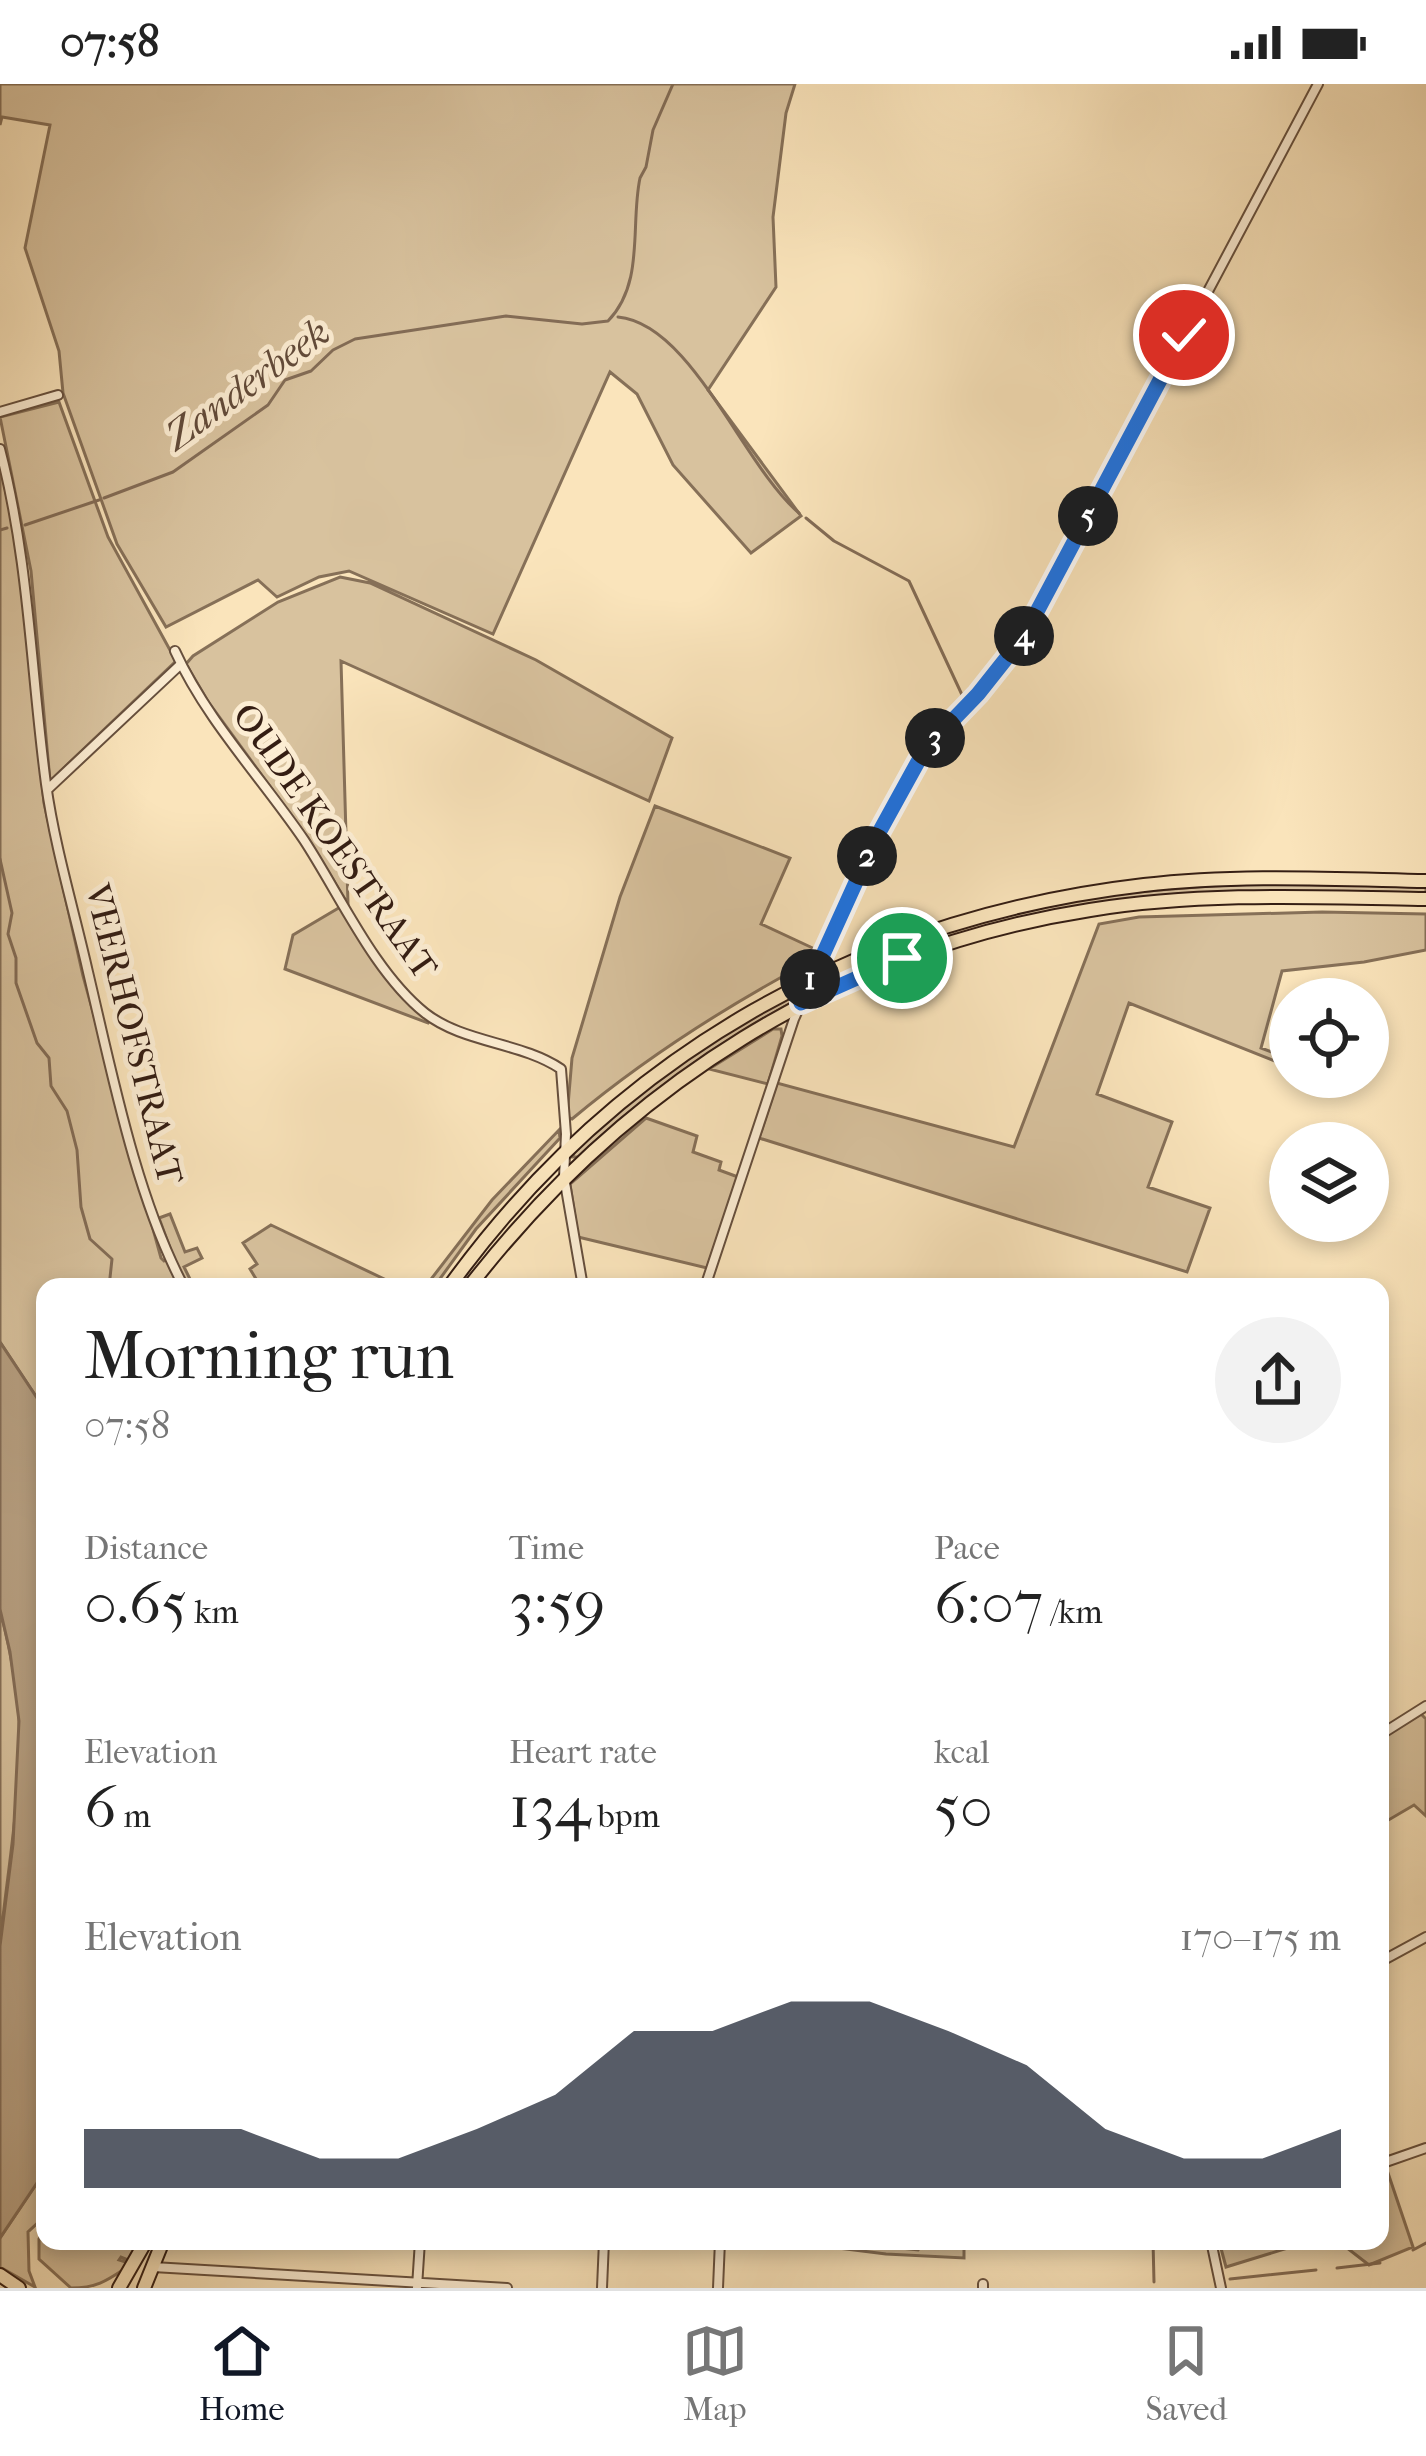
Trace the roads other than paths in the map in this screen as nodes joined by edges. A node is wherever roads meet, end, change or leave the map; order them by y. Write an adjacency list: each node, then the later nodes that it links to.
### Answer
1 (1318, 84): 10 (street)
2 (58, 394): 3 (street)
3 (0, 412)
4 (0, 449): 7 (street, VEERHOFSTRAAT)
5 (175, 651): 6 (street)
6 (181, 664): 7 (street); 12 (street, OUDE KOESTRAAT)
7 (47, 790): 14 (street, VEERHOFSTRAAT)
8 (1426, 881): 10 (main road)
9 (1426, 899): 11 (main road)
10 (811, 978): 11 (street); 12 (main road)
11 (801, 1003): 13 (main road); 18 (street)
12 (564, 1152): 13 (street, OUDE KOESTRAAT); 15 (main road)
13 (564, 1177): 16 (main road); 17 (street, OUDE KOESTRAAT)
14 (180, 1278)
15 (456, 1278)
16 (478, 1278)
17 (582, 1278)
18 (708, 1278)
19 (1426, 1706): 20 (street)
20 (1389, 1729)
21 (1426, 1937): 22 (street)
22 (1389, 1957)
23 (1426, 2148): 24 (street)
24 (1389, 2161)
25 (141, 2250): 35 (main road)
26 (160, 2250): 31 (main road)
27 (419, 2250): 33 (street)
28 (604, 2250): 38 (street)
29 (720, 2250): 39 (street)
30 (1213, 2250): 40 (street)
31 (153, 2267): 33 (street); 36 (main road)
32 (0, 2276): 34 (main road)
33 (417, 2286): 37 (street)
34 (19, 2288)
35 (119, 2288)
36 (144, 2288)
37 (507, 2288)
38 (602, 2288)
39 (718, 2288)
40 (1222, 2288)

